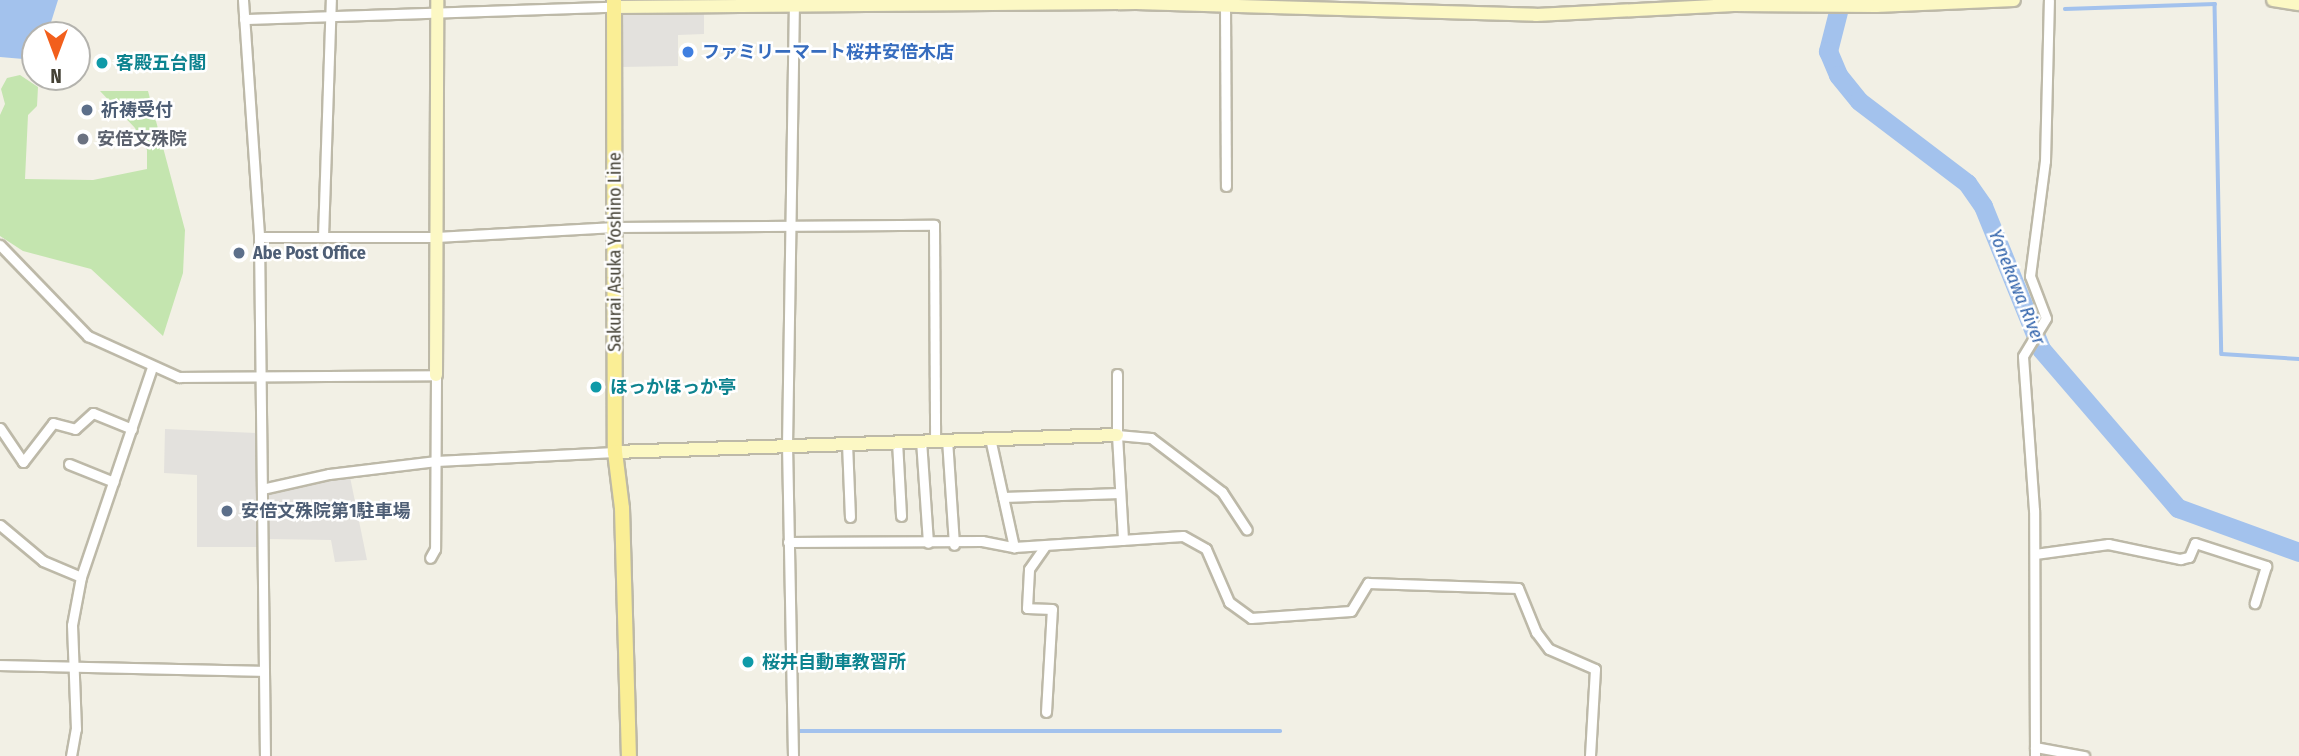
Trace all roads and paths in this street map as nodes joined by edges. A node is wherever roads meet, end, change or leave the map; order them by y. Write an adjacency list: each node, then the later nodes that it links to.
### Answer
1 (243, 0): 13 (street)
2 (331, 0): 12 (street)
3 (2014, 0): 10 (street)
4 (2049, 0): 51 (street)
5 (2273, 0): 9 (street)
6 (1136, 1): 7 (street); 10 (street)
7 (794, 3): 8 (street); 16 (street)
8 (614, 4): 11 (street); 15 (main road, Sakurai Asuka Yoshino Line)
9 (2299, 4)
10 (1225, 5): 14 (street)
11 (436, 7): 12 (street); 19 (street)
12 (330, 15): 13 (street); 18 (street)
13 (244, 19): 17 (street)
14 (1226, 186)
15 (615, 227): 16 (street); 19 (street); 34 (main road, Sakurai Asuka Yoshino Line)
16 (794, 228): 29 (street); 33 (street)
17 (259, 237): 18 (street); 23 (street)
18 (323, 237): 19 (street)
19 (436, 237): 24 (street)
20 (0, 245): 21 (street)
21 (152, 367): 23 (street); 26 (street)
22 (1116, 374): 27 (street)
23 (261, 375): 24 (street); 38 (street)
24 (436, 375): 35 (street)
25 (0, 428): 26 (street)
26 (132, 429): 37 (street)
27 (1117, 435): 28 (street); 39 (street); 44 (street)
28 (990, 438): 29 (street); 40 (street)
29 (941, 439): 30 (street); 48 (street)
30 (921, 440): 31 (street); 47 (street)
31 (897, 441): 32 (street); 41 (street)
32 (847, 443): 33 (street); 42 (street)
33 (787, 446): 34 (street); 46 (street)
34 (615, 452): 35 (street); 62 (main road, Sakurai Asuka Yoshino Line)
35 (436, 461): 38 (street); 52 (street)
36 (69, 464): 37 (street)
37 (114, 482): 53 (street)
38 (262, 489): 57 (street)
39 (1120, 493): 40 (street); 45 (street)
40 (1003, 497): 50 (street)
41 (901, 516)
42 (850, 517)
43 (0, 525): 53 (street)
44 (1247, 530)
45 (1123, 540): 49 (street); 64 (street)
46 (788, 542): 47 (street); 63 (street)
47 (928, 543): 48 (street)
48 (954, 545): 50 (street)
49 (1046, 545): 50 (street); 58 (street)
50 (1014, 547)
51 (2035, 554): 54 (street); 59 (street)
52 (430, 558)
53 (81, 577): 55 (street)
54 (2255, 603)
55 (75, 664): 56 (street); 57 (street); 60 (street)
56 (0, 665)
57 (264, 671): 61 (street)
58 (1046, 712)
59 (2035, 751): 65 (street)
60 (71, 756)
61 (265, 756)
62 (629, 756)
63 (793, 756)
64 (1590, 756)
65 (2084, 756)

